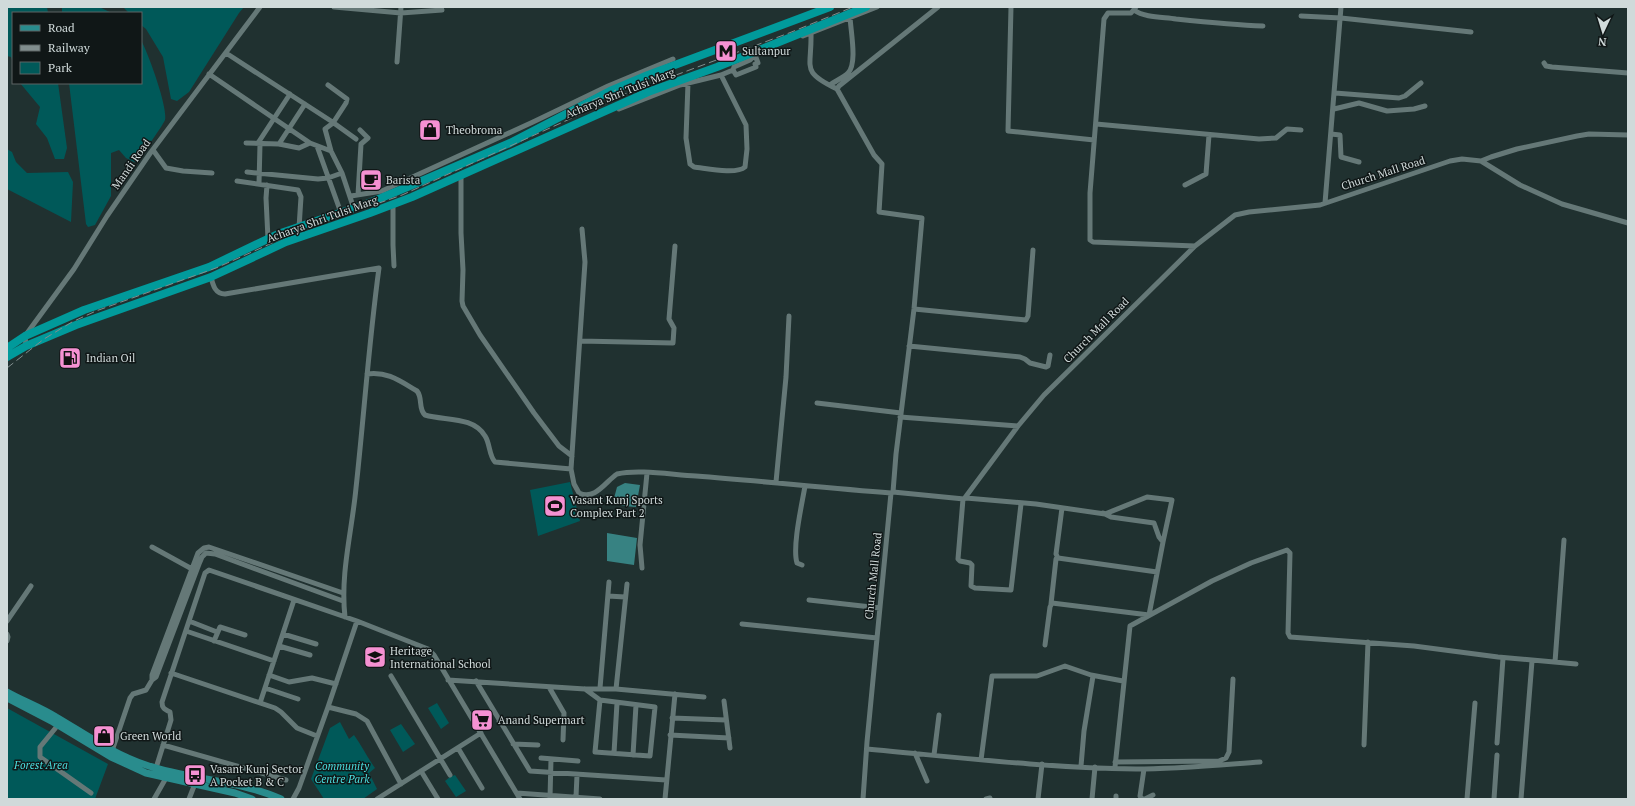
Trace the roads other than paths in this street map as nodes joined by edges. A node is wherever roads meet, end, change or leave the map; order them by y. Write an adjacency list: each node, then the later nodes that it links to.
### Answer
1 (260, 7): 22 (street, Mandi Road)
2 (334, 7): 10 (street)
3 (401, 7): 13 (street)
4 (830, 7): 18 (highway, Acharya Shri Tulsi Marg)
5 (866, 7): 14 (highway, Acharya Shri Tulsi Marg)
6 (877, 7): 14 (street)
7 (938, 7): 35 (street)
8 (1011, 7): 51 (street)
9 (1341, 7): 16 (street)
10 (361, 9): 13 (street)
11 (1135, 9): 17 (street); 43 (street)
12 (442, 10): 13 (street)
13 (400, 13): 25 (street)
14 (850, 16): 20 (street); 21 (highway, Acharya Shri Tulsi Marg); 34 (street)
15 (1302, 16): 16 (street)
16 (1341, 18): 19 (street); 36 (street)
17 (1263, 26)
18 (778, 27): 21 (highway); 73 (highway, Acharya Shri Tulsi Marg)
19 (1471, 32)
20 (811, 33): 23 (street); 34 (street)
21 (784, 39): 77 (highway, Acharya Shri Tulsi Marg)
22 (226, 53): 29 (street, Mandi Road); 37 (street)
23 (755, 55): 27 (street); 27 (street)
24 (673, 59): 71 (street)
25 (397, 62)
26 (1544, 64): 28 (street)
27 (733, 70): 30 (street)
28 (1628, 73)
29 (209, 74): 41 (street); 57 (street, Mandi Road)
30 (720, 75): 31 (street); 31 (street)
31 (688, 83): 66 (street)
32 (1421, 83): 36 (street)
33 (328, 85): 42 (street)
34 (830, 85): 35 (street)
35 (837, 89): 88 (street, Church Mall Road)
36 (1335, 93): 40 (street)
37 (290, 94): 38 (street); 41 (street)
38 (305, 104): 42 (street); 44 (street)
39 (1425, 106): 40 (street)
40 (1334, 109): 47 (street)
41 (274, 118): 44 (street); 53 (street)
42 (333, 123): 50 (street); 58 (street)
43 (1096, 124): 48 (street); 51 (street)
44 (290, 128): 54 (street); 55 (street)
45 (360, 130): 71 (street)
46 (1301, 130): 48 (street)
47 (1331, 134): 59 (street); 74 (street)
48 (1209, 135): 70 (street)
49 (1628, 135): 60 (street)
50 (356, 139)
51 (1094, 140): 84 (street)
52 (246, 143): 53 (street)
53 (259, 143): 55 (street); 64 (street)
54 (310, 143): 55 (street); 56 (street)
55 (279, 144)
56 (317, 146): 58 (street); 65 (street)
57 (153, 150): 62 (street); 90 (street, Mandi Road)
58 (331, 151): 63 (street)
59 (1359, 162)
60 (1481, 162): 74 (street, Church Mall Road); 79 (street, Church Mall Road)
61 (247, 172): 64 (street)
62 (212, 173)
63 (342, 173): 65 (street); 72 (street)
64 (259, 174): 65 (street); 68 (street)
65 (328, 178): 78 (street)
66 (461, 178): 75 (street); 101 (street)
67 (237, 182): 68 (street)
68 (259, 184): 69 (street)
69 (267, 185): 80 (street); 82 (street)
70 (1185, 185)
71 (358, 195): 72 (street)
72 (351, 196): 76 (street)
73 (369, 203): 76 (highway, Acharya Shri Tulsi Marg); 77 (highway)
74 (1325, 203): 84 (street, Church Mall Road)
75 (393, 207): 86 (street); 87 (street)
76 (354, 209): 78 (highway, Acharya Shri Tulsi Marg)
77 (373, 212): 87 (highway, Acharya Shri Tulsi Marg)
78 (342, 213): 80 (highway, Acharya Shri Tulsi Marg)
79 (1628, 223)
80 (299, 228): 82 (highway, Acharya Shri Tulsi Marg)
81 (582, 229): 91 (street)
82 (268, 239): 90 (highway, Acharya Shri Tulsi Marg)
83 (675, 246): 91 (street)
84 (1195, 246): 100 (street, Church Mall Road)
85 (1033, 250): 88 (street)
86 (394, 266)
87 (211, 278): 93 (highway, Acharya Shri Tulsi Marg); 97 (street)
88 (914, 309): 94 (street, Church Mall Road)
89 (789, 316): 104 (street)
90 (25, 336): 92 (highway, Acharya Shri Tulsi Marg); 93 (street)
91 (580, 341): 101 (street)
92 (10, 345)
93 (26, 346): 96 (highway, Acharya Shri Tulsi Marg)
94 (909, 346): 95 (street); 99 (street, Church Mall Road)
95 (1050, 355)
96 (7, 357)
97 (367, 374): 102 (street); 122 (street)
98 (817, 403): 99 (street)
99 (901, 415): 100 (street); 106 (street, Church Mall Road)
100 (1018, 426): 107 (street, Church Mall Road)
101 (572, 456): 102 (street)
102 (571, 469): 103 (street)
103 (647, 473): 104 (street); 116 (street)
104 (776, 482): 105 (street)
105 (805, 486): 106 (street); 115 (street)
106 (892, 492): 107 (street); 129 (street, Church Mall Road)
107 (965, 499): 108 (street); 108 (street)
108 (1021, 504): 109 (street)
109 (1062, 508): 110 (street); 118 (street)
110 (1103, 514): 112 (street); 112 (street)
111 (1564, 540): 152 (street)
112 (1164, 542): 118 (street)
113 (152, 547): 117 (street)
114 (1056, 559): 128 (street)
115 (802, 566)
116 (642, 568)
117 (192, 569): 122 (street); 159 (street)
118 (1157, 572): 130 (street)
119 (609, 582): 123 (street)
120 (626, 584): 124 (street)
121 (31, 586): 132 (street)
122 (343, 593): 127 (street)
123 (608, 596): 124 (street); 166 (street)
124 (625, 597): 168 (street)
125 (294, 600): 131 (street); 133 (street); 139 (street)
126 (809, 600): 129 (street)
127 (343, 601): 131 (street); 159 (street)
128 (1051, 604): 130 (street); 146 (street)
129 (880, 608): 141 (street, Church Mall Road)
130 (1148, 615): 144 (street); 162 (street)
131 (345, 617): 134 (street)
132 (7, 621)
133 (189, 621): 136 (street); 137 (street)
134 (357, 621): 160 (street); 163 (street)
135 (742, 624): 141 (street)
136 (186, 631): 143 (street); 154 (street)
137 (217, 632): 140 (street); 143 (street)
138 (7, 634): 142 (street)
139 (283, 634): 145 (street); 147 (street)
140 (245, 635)
141 (877, 638): 199 (street, Church Mall Road)
142 (7, 641)
143 (214, 641): 150 (street)
144 (1368, 642): 149 (street); 194 (street)
145 (316, 644)
146 (1045, 645)
147 (279, 646): 148 (street); 150 (street)
148 (310, 655)
149 (1503, 658): 151 (street); 192 (street)
150 (274, 661): 155 (street)
151 (1532, 661): 152 (street); 250 (street)
152 (1555, 662): 153 (street)
153 (1576, 664)
154 (171, 672): 176 (street); 195 (street)
155 (269, 675): 163 (street); 165 (street)
156 (391, 676): 207 (street)
157 (1093, 676): 162 (street); 209 (street); 214 (street)
158 (1233, 679): 213 (street)
159 (152, 680): 200 (street)
160 (448, 680): 161 (street); 187 (street)
161 (476, 681): 164 (street); 184 (street)
162 (1124, 681): 213 (street)
163 (336, 684): 180 (street)
164 (549, 687): 167 (street); 191 (street)
165 (265, 688): 173 (street); 176 (street)
166 (600, 688): 167 (street); 168 (street)
167 (585, 689): 174 (street)
168 (616, 689): 170 (street)
169 (7, 692): 200 (main road)
170 (675, 694): 171 (street); 182 (street)
171 (704, 697)
172 (7, 698): 186 (main road)
173 (298, 699)
174 (600, 700): 177 (street); 201 (street)
175 (724, 701): 183 (street)
176 (260, 703): 189 (street)
177 (617, 703): 179 (street); 201 (street)
178 (1474, 703): 248 (street)
179 (636, 704): 204 (street); 204 (street)
180 (328, 707): 189 (street); 227 (street)
181 (939, 715): 203 (street)
182 (672, 718): 183 (street); 188 (street)
183 (726, 720): 190 (street)
184 (499, 721): 185 (street); 193 (street)
185 (513, 722)
186 (58, 725): 222 (main road); 229 (street)
187 (481, 733): 197 (street); 230 (street)
188 (670, 735): 190 (street); 224 (street)
189 (317, 736): 239 (street)
190 (728, 738): 198 (street)
191 (563, 740)
192 (1497, 743)
193 (513, 744): 196 (street); 219 (street)
194 (1364, 744)
195 (163, 745): 216 (street); 223 (street)
196 (538, 745)
197 (458, 748): 207 (street); 228 (street)
198 (730, 748)
199 (867, 748): 202 (street); 245 (street, Church Mall Road)
200 (112, 751): 216 (main road)
201 (614, 753): 204 (street)
202 (915, 753): 203 (street); 226 (street)
203 (934, 754): 209 (street)
204 (633, 755)
205 (1497, 755): 249 (street)
206 (540, 758): 208 (street)
207 (440, 759): 218 (street); 221 (street)
208 (552, 759): 210 (street); 219 (street)
209 (981, 760): 212 (street)
210 (578, 761)
211 (1260, 762): 217 (street)
212 (1042, 764): 214 (street); 246 (street)
213 (1115, 765): 215 (street); 217 (street)
214 (1081, 766): 215 (street)
215 (1095, 766): 247 (street)
216 (156, 768): 225 (main road)
217 (1144, 769): 231 (street)
218 (421, 771): 227 (street); 241 (street)
219 (551, 773): 220 (street); 233 (street)
220 (577, 774): 224 (street); 234 (street)
221 (450, 775)
222 (166, 778): 225 (main road); 235 (street)
223 (286, 780)
224 (666, 780): 244 (street)
225 (196, 781): 236 (street); 237 (main road); 238 (main road)
226 (927, 781)
227 (401, 784): 232 (street)
228 (482, 788)
229 (91, 793)
230 (517, 793): 233 (street); 242 (street)
231 (1153, 795)
232 (385, 797): 240 (street)
233 (550, 797): 234 (street)
234 (576, 797): 243 (street)
235 (154, 799)
236 (189, 799)
237 (252, 799)
238 (281, 799)
239 (293, 799)
240 (377, 799)
241 (438, 799)
242 (520, 799)
243 (600, 799)
244 (664, 799)
245 (863, 799)
246 (1038, 799)
247 (1092, 799)
248 (1467, 799)
249 (1494, 799)
250 (1521, 799)

